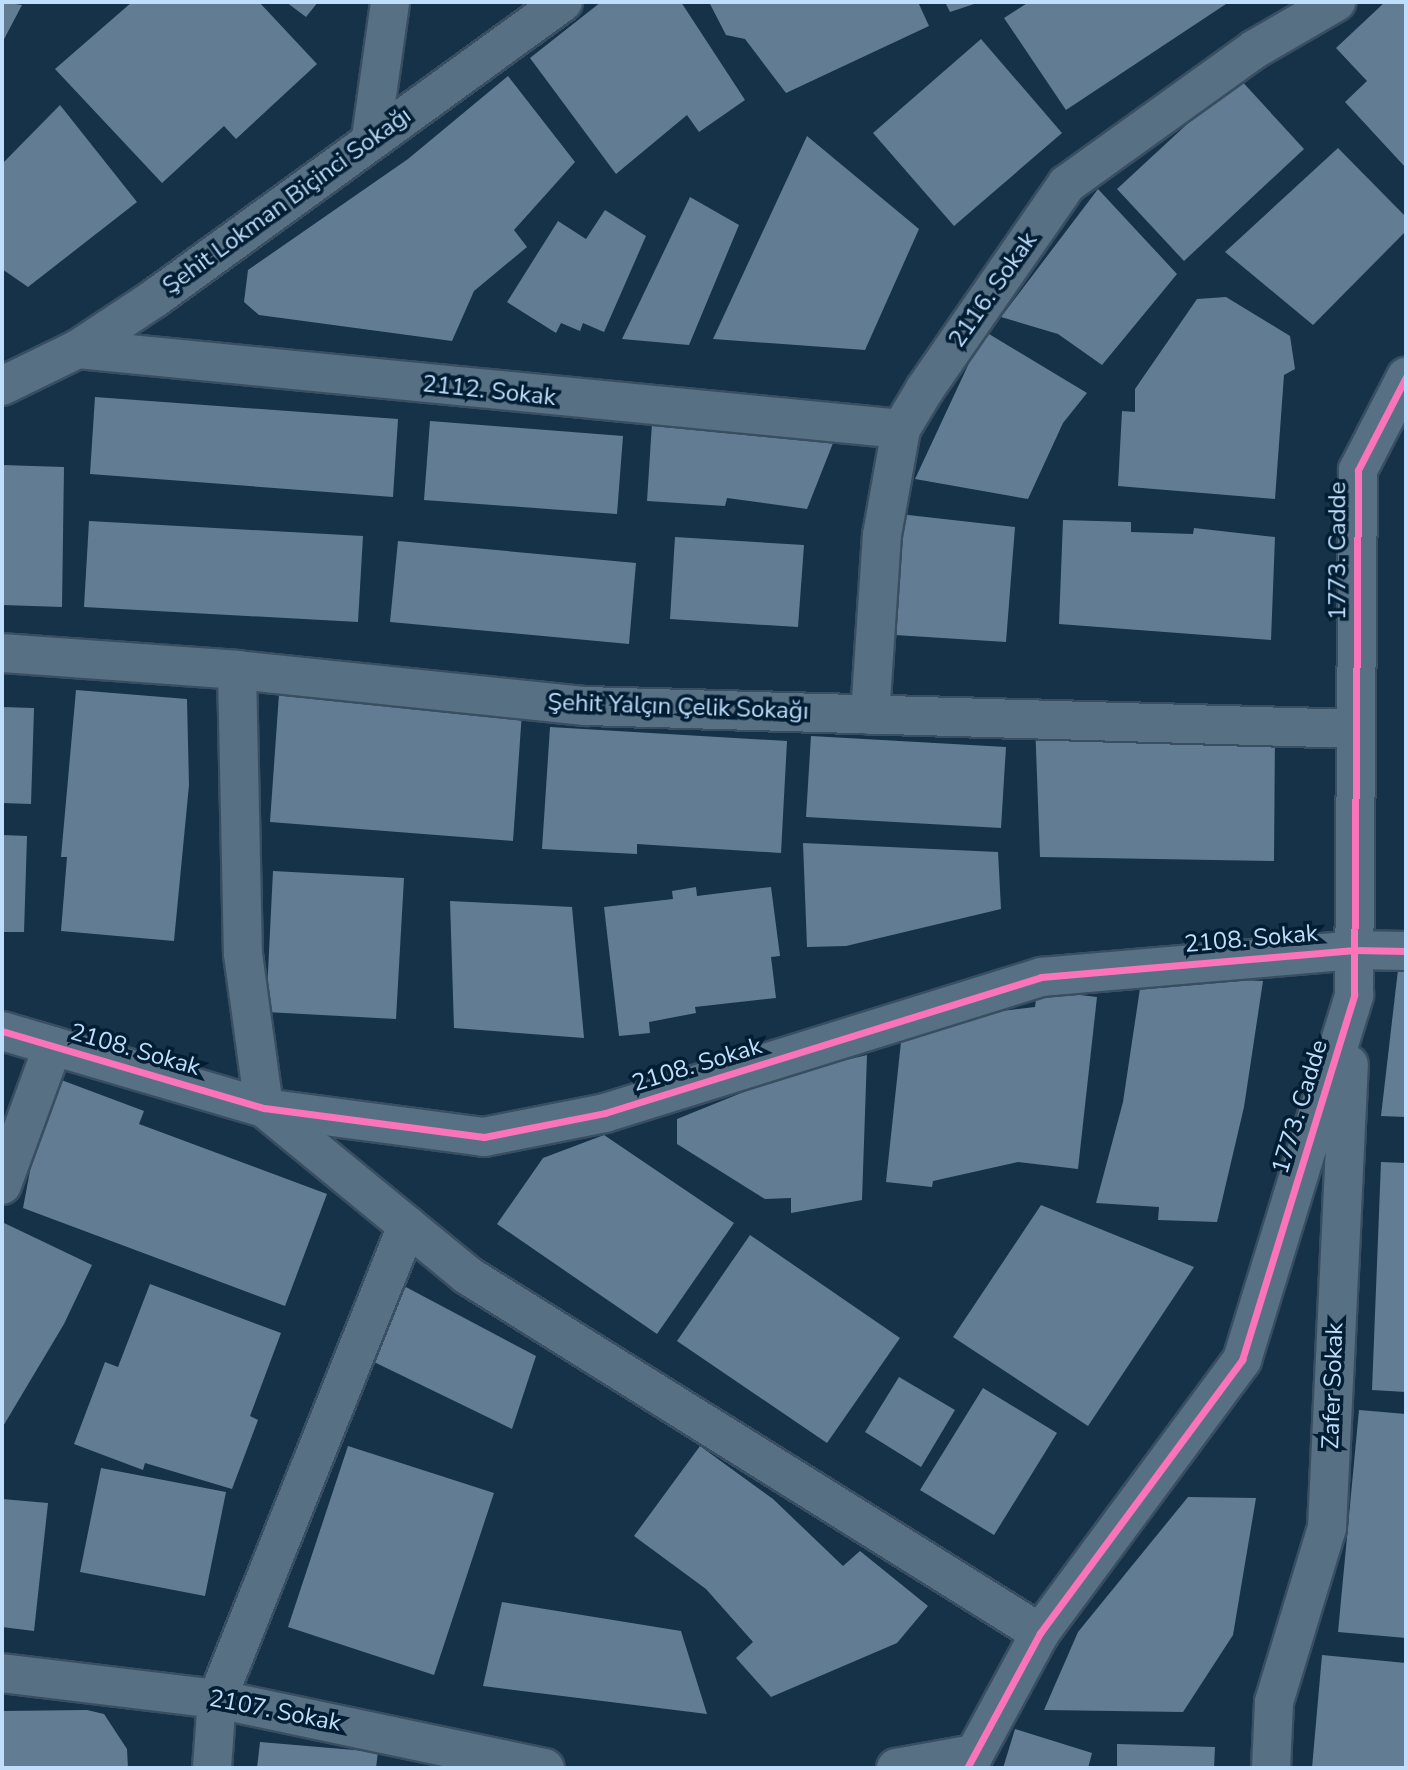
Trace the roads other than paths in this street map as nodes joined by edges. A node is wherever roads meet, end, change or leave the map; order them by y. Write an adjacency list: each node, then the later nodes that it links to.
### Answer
1 (390, 2): 4 (street)
2 (563, 2): 4 (street, Şehit Lokman Biçinci Sokağı)
3 (1336, 2): 8 (street, 2116. Sokak)
4 (371, 138): 5 (street, Şehit Lokman Biçinci Sokağı)
5 (78, 349): 7 (street, Şehit Lokman Biçinci Sokağı); 8 (street, 2112. Sokak)
6 (1406, 377): 12 (street, 1773. Cadde)
7 (2, 386)
8 (901, 429): 11 (street, 2116. Sokak)
9 (2, 653): 10 (street, Şehit Yalçın Çelik Sokağı)
10 (237, 670): 11 (street, Şehit Yalçın Çelik Sokağı); 18 (street)
11 (870, 715): 12 (street, Şehit Yalçın Çelik Sokağı)
12 (1356, 729): 13 (street, 1773. Cadde)
13 (1355, 950): 14 (street, 2108. Sokak); 15 (street, 1773. Cadde); 18 (street, 2108. Sokak)
14 (1406, 951)
15 (1354, 995): 21 (street, 1773. Cadde); 28 (street, Zafer Sokak)
16 (2, 1031): 17 (street, 2108. Sokak)
17 (53, 1046): 18 (street, 2108. Sokak); 19 (street)
18 (264, 1108): 20 (street)
19 (2, 1185)
20 (407, 1226): 21 (street); 23 (street)
21 (1040, 1633): 24 (street, 1773. Cadde)
22 (2, 1673): 23 (street, 2107. Sokak)
23 (216, 1699): 25 (street); 26 (street, 2107. Sokak)
24 (970, 1761): 27 (street)
25 (212, 1768)
26 (545, 1768)
27 (896, 1768)
28 (1271, 1768)

